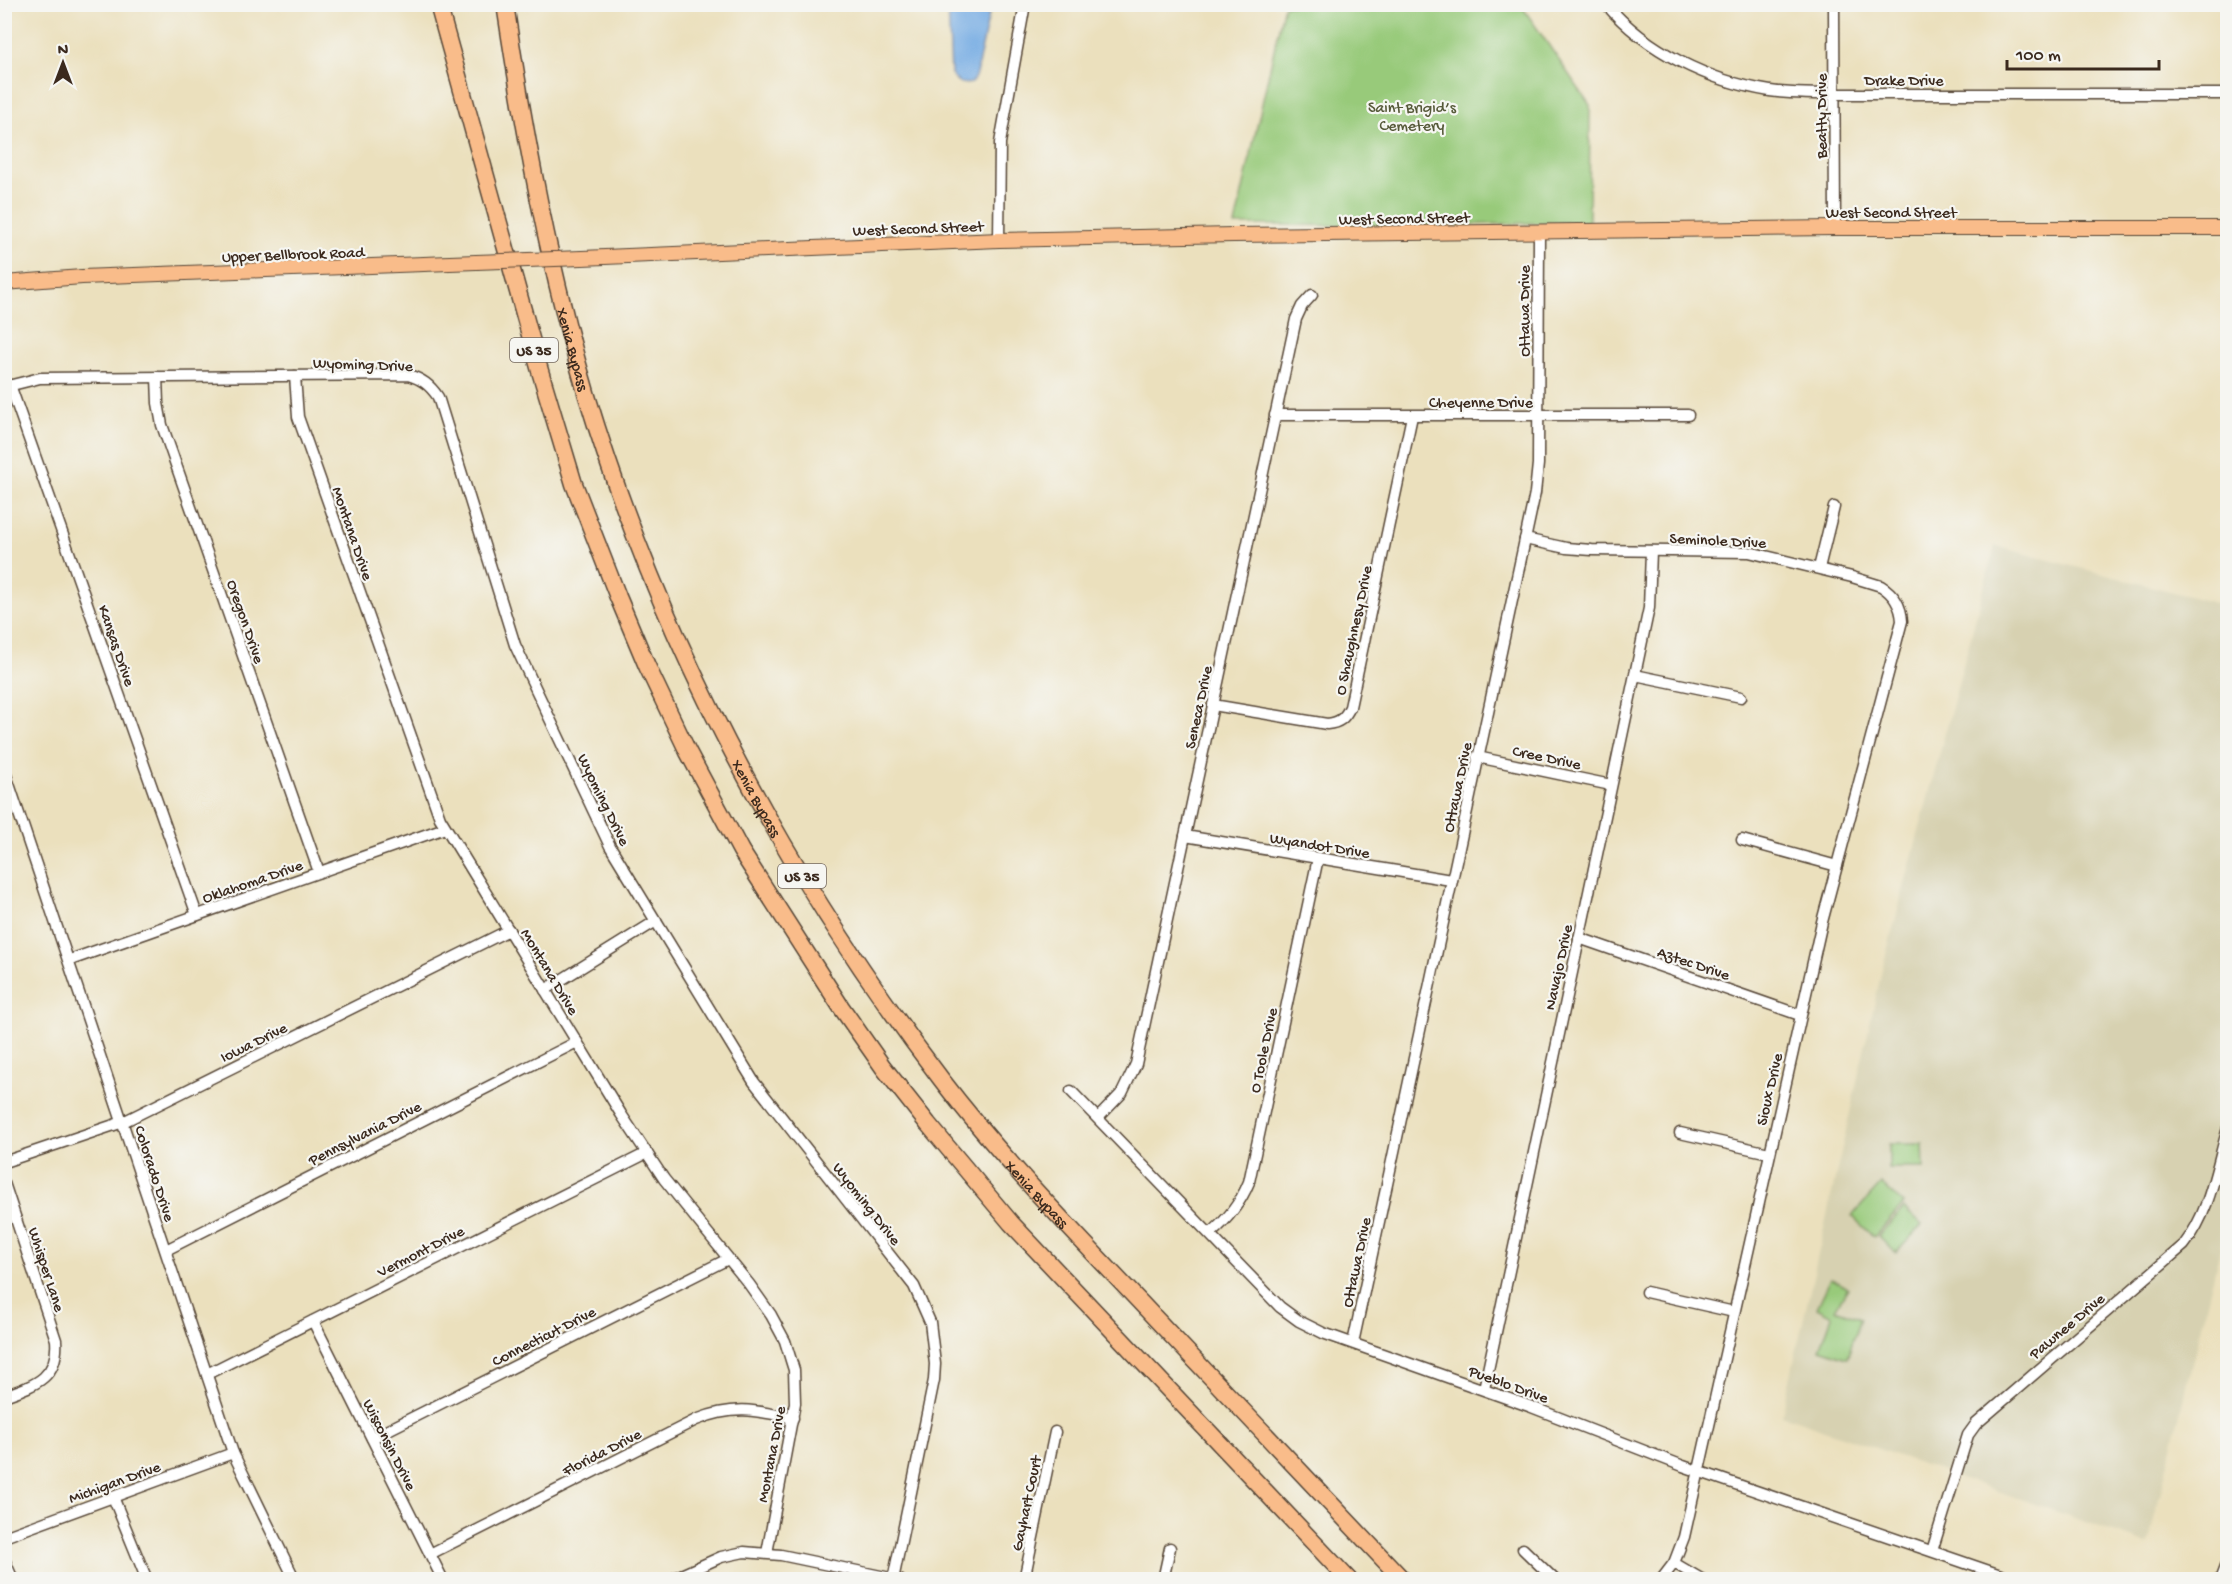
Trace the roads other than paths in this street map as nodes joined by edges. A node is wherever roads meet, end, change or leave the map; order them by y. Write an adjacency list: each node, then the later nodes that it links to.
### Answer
1 (438, 4): 91 (highway, US 35)
2 (505, 4): 73 (highway, Xenia Bypass / US 35)
3 (1024, 4): 11 (street)
4 (1606, 4): 6 (street, Drake Drive)
5 (1834, 4): 6 (street, Beatty Drive)
6 (1834, 94): 7 (street, Drake Drive); 8 (street, Beatty Drive)
7 (2228, 94)
8 (1835, 228): 9 (main road, West Second Street); 10 (main road, West Second Street)
9 (2228, 228)
10 (1539, 232): 11 (main road, West Second Street); 21 (street, Ottawa Drive)
11 (999, 240): 12 (main road, West Second Street)
12 (582, 258): 13 (main road, Upper Bellbrook Road, bridge)
13 (4, 283)
14 (1312, 295): 18 (street, Seneca Drive)
15 (295, 376): 16 (street, Wyoming Drive); 33 (street, Montana Drive); 41 (street, Wyoming Drive)
16 (157, 377): 17 (street, Wyoming Drive); 38 (street, Oregon Drive)
17 (7, 386): 40 (street, Kansas Drive)
18 (1275, 415): 20 (street, Cheyenne Drive); 29 (street, Seneca Drive)
19 (1688, 415): 21 (street, Cheyenne Drive)
20 (1412, 416): 21 (street, Cheyenne Drive); 29 (street, O Shaughnesy Drive)
21 (1538, 416): 23 (street, Ottawa Drive)
22 (1834, 507): 25 (street)
23 (1525, 539): 24 (street, Seminole Drive); 30 (street, Ottawa Drive)
24 (1651, 551): 25 (street, Seminole Drive); 27 (street, Navajo Drive)
25 (1819, 568): 26 (street, Seminole Drive)
26 (1899, 604): 37 (street, Sioux Drive)
27 (1635, 675): 28 (street); 32 (street, Navajo Drive)
28 (1741, 697)
29 (1213, 705): 34 (street, Seneca Drive)
30 (1477, 757): 32 (street, Cree Drive); 39 (street, Ottawa Drive)
31 (4, 769): 44 (street, Colorado Drive)
32 (1611, 785): 43 (street, Navajo Drive)
33 (445, 828): 38 (street, Oklahoma Drive); 42 (street, Montana Drive)
34 (1185, 836): 36 (street, Wyandot Drive); 49 (street, Seneca Drive)
35 (1742, 840): 37 (street)
36 (1318, 858): 39 (street, Wyandot Drive); 57 (street, O Toole Drive)
37 (1837, 866): 46 (street, Sioux Drive)
38 (320, 872): 40 (street, Oklahoma Drive)
39 (1451, 880): 63 (street, Ottawa Drive)
40 (196, 915): 44 (street, Oklahoma Drive)
41 (656, 921): 45 (street); 83 (street, Wyoming Drive)
42 (509, 930): 45 (street, Montana Drive); 50 (street, Iowa Drive)
43 (1579, 938): 46 (street, Aztec Drive); 65 (street, Navajo Drive)
44 (70, 960): 50 (street, Colorado Drive)
45 (545, 990): 47 (street, Montana Drive)
46 (1800, 1015): 54 (street, Sioux Drive)
47 (577, 1042): 53 (street, Montana Drive); 58 (street, Pennsylvania Drive)
48 (1071, 1091): 49 (street, Pueblo Drive)
49 (1098, 1118): 57 (street, Pueblo Drive)
50 (123, 1122): 55 (street, Iowa Drive); 58 (street, Colorado Drive)
51 (2228, 1128): 77 (street, Pawnee Drive)
52 (1680, 1133): 54 (street)
53 (647, 1153): 59 (street, Montana Drive); 62 (street, Vermont Drive)
54 (1769, 1153): 61 (street, Sioux Drive)
55 (4, 1162)
56 (4, 1183): 66 (street, Whisper Lane)
57 (1210, 1234): 63 (street, Pueblo Drive)
58 (166, 1250): 64 (street, Colorado Drive)
59 (728, 1259): 67 (street, Montana Drive); 69 (street, Connecticut Drive)
60 (1646, 1292): 61 (street)
61 (1734, 1312): 71 (street, Sioux Drive)
62 (313, 1322): 64 (street, Vermont Drive); 69 (street, Wisconsin Drive)
63 (1353, 1343): 65 (street, Pueblo Drive)
64 (207, 1374): 70 (street, Colorado Drive)
65 (1484, 1389): 71 (street, Pueblo Drive)
66 (4, 1396)
67 (793, 1418): 78 (street, Montana Drive); 79 (street, Florida Drive)
68 (1054, 1432): 89 (street, Gayhart Court)
69 (372, 1438): 79 (street, Wisconsin Drive)
70 (233, 1453): 72 (street, Michigan Drive); 86 (street, Colorado Drive)
71 (1699, 1472): 77 (street, Pueblo Drive); 82 (street, Sioux Drive)
72 (113, 1497): 74 (street, Michigan Drive); 85 (street)
73 (1334, 1508): 92 (highway, Xenia Bypass / US 35); 93 (highway)
74 (4, 1538)
75 (1170, 1548): 90 (street)
76 (1523, 1549): 94 (street)
77 (1932, 1551): 97 (street, Pueblo Drive)
78 (767, 1553): 83 (street); 88 (street)
79 (430, 1554): 87 (street, Wisconsin Drive)
80 (4, 1559): 84 (street)
81 (2228, 1559): 98 (street)
82 (1674, 1563): 95 (street, Sioux Drive); 96 (street)
83 (895, 1579)
84 (13, 1580)
85 (147, 1580)
86 (295, 1580)
87 (443, 1580)
88 (670, 1580)
89 (1024, 1580)
90 (1163, 1580)
91 (1349, 1580)
92 (1403, 1580)
93 (1408, 1580)
94 (1555, 1580)
95 (1660, 1580)
96 (1703, 1580)
97 (2015, 1580)
98 (2220, 1580)

